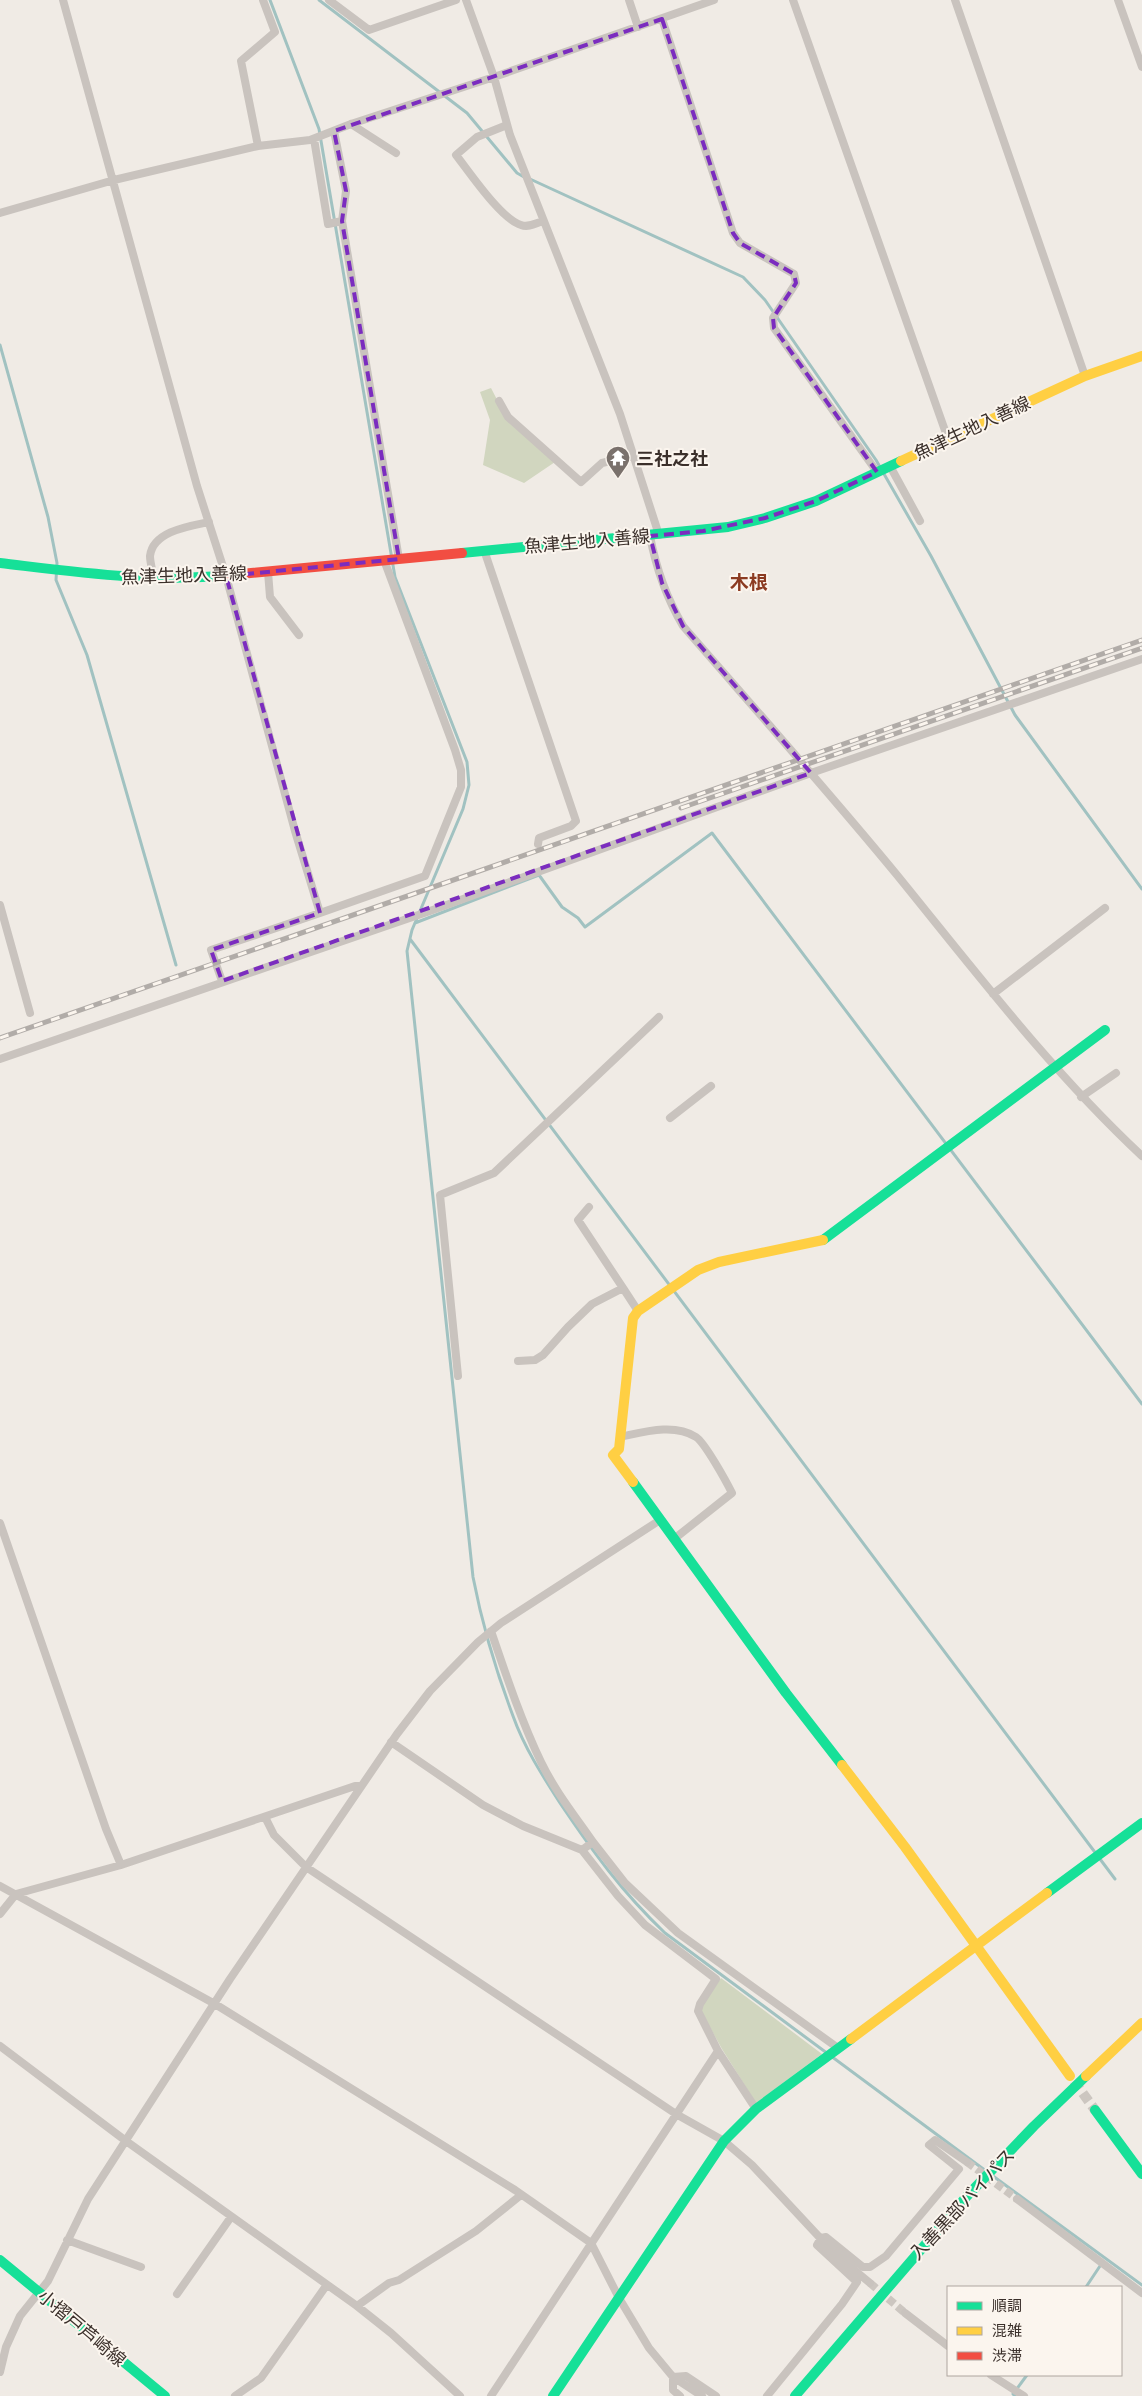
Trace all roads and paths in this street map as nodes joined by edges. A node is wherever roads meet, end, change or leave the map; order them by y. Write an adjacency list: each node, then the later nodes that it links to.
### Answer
1 (63, 0): 21 (street)
2 (262, 0): 19 (street)
3 (329, 0): 4 (street)
4 (456, 0)
5 (466, 0): 14 (street)
6 (629, 0): 12 (street)
7 (714, 0): 11 (street)
8 (793, 0): 28 (street)
9 (955, 0): 26 (street)
10 (1118, 0): 13 (street)
11 (662, 19): 12 (street); 31 (street)
12 (638, 27): 14 (street)
13 (1142, 67)
14 (494, 77): 15 (street); 16 (street)
15 (351, 124): 17 (street); 20 (street)
16 (507, 125): 24 (street); 24 (street)
17 (334, 131): 18 (street); 23 (street)
18 (314, 139): 19 (street); 23 (street)
19 (258, 146): 21 (street)
20 (396, 153)
21 (114, 180): 22 (street); 33 (street)
22 (0, 214)
23 (342, 221): 36 (street)
24 (544, 221): 29 (street)
25 (1142, 356): 26 (main road, 魚津生地入善線)
26 (1085, 376): 28 (main road, 魚津生地入善線)
27 (499, 401): 29 (street)
28 (948, 439): 30 (main road, 魚津生地入善線)
29 (634, 455): 34 (street)
30 (890, 466): 31 (main road, 魚津生地入善線); 32 (street)
31 (877, 472): 34 (main road, 魚津生地入善線)
32 (920, 520)
33 (208, 522): 40 (street); 41 (street)
34 (654, 535): 35 (main road, 魚津生地入善線); 44 (street)
35 (484, 550): 36 (main road, 魚津生地入善線); 45 (street)
36 (399, 559): 37 (main road, 魚津生地入善線)
37 (384, 560): 39 (main road, 魚津生地入善線); 48 (street)
38 (0, 563): 41 (main road, 魚津生地入善線)
39 (268, 572): 40 (main road, 魚津生地入善線); 42 (street)
40 (226, 576): 41 (main road, 魚津生地入善線); 48 (street)
41 (154, 579)
42 (299, 635)
43 (1142, 659): 44 (street)
44 (811, 773): 49 (street); 50 (street)
45 (538, 844)
46 (0, 905): 51 (street)
47 (1105, 908): 50 (street)
48 (320, 913): 49 (street)
49 (222, 981): 54 (street)
50 (994, 994): 55 (street)
51 (30, 1014)
52 (659, 1017): 65 (street)
53 (1105, 1030): 55 (main road)
54 (0, 1059)
55 (1055, 1069): 58 (street); 63 (main road)
56 (1116, 1073): 58 (street)
57 (711, 1086): 59 (street)
58 (1081, 1097): 60 (street)
59 (670, 1118)
60 (1142, 1156)
61 (590, 1207): 62 (street)
62 (623, 1288): 63 (street); 64 (street)
63 (638, 1311): 66 (main road)
64 (518, 1361)
65 (458, 1376)
66 (620, 1437): 67 (main road); 69 (street)
67 (660, 1520): 69 (main road); 70 (street)
68 (0, 1523): 77 (street)
69 (674, 1539): 82 (main road)
70 (491, 1630): 71 (street); 75 (street)
71 (391, 1742): 72 (street); 76 (street)
72 (360, 1786): 73 (street); 78 (street)
73 (265, 1817): 77 (street); 78 (street)
74 (1142, 1823): 82 (main road)
75 (593, 1842): 76 (street); 86 (street)
76 (582, 1850): 87 (street)
77 (121, 1865): 80 (street)
78 (306, 1867): 83 (street); 91 (street)
79 (0, 1886): 80 (street)
80 (16, 1894): 81 (street); 83 (street)
81 (0, 1914)
82 (976, 1945): 86 (main road); 88 (main road)
83 (215, 2004): 92 (street); 96 (street)
84 (1142, 2023): 125 (main road, 入善黒部バイパス)
85 (0, 2046): 92 (street)
86 (838, 2048): 89 (main road)
87 (718, 2051): 89 (street); 91 (street)
88 (1070, 2076)
89 (756, 2110): 93 (main road)
90 (1095, 2110): 95 (main road)
91 (676, 2114): 93 (street); 101 (street)
92 (126, 2141): 98 (street); 100 (street)
93 (724, 2141): 99 (street); 109 (main road)
94 (967, 2162): 99 (street)
95 (1142, 2174)
96 (521, 2195): 101 (street); 110 (street)
97 (1017, 2199): 107 (street)
98 (231, 2217): 105 (street); 108 (street)
99 (821, 2238): 104 (street); 124 (street)
100 (68, 2240): 103 (street); 106 (street)
101 (592, 2243): 109 (street); 119 (street)
102 (0, 2260): 106 (main road, 小摺戸芦崎線)
103 (141, 2267)
104 (870, 2283)
105 (326, 2286): 110 (street); 117 (street)
106 (40, 2293): 113 (street); 116 (main road, 小摺戸芦崎線)
107 (1142, 2293)
108 (178, 2294)
109 (619, 2298): 115 (street); 120 (main road)
110 (357, 2306): 118 (street)
111 (905, 2313): 112 (street)
112 (947, 2345)
113 (0, 2372)
114 (993, 2376): 126 (street)
115 (673, 2377): 121 (street); 122 (street); 123 (street)
116 (165, 2396)
117 (236, 2396)
118 (460, 2396)
119 (491, 2396)
120 (553, 2396)
121 (680, 2396)
122 (702, 2396)
123 (716, 2396)
124 (767, 2396)
125 (795, 2396)
126 (1024, 2396)

